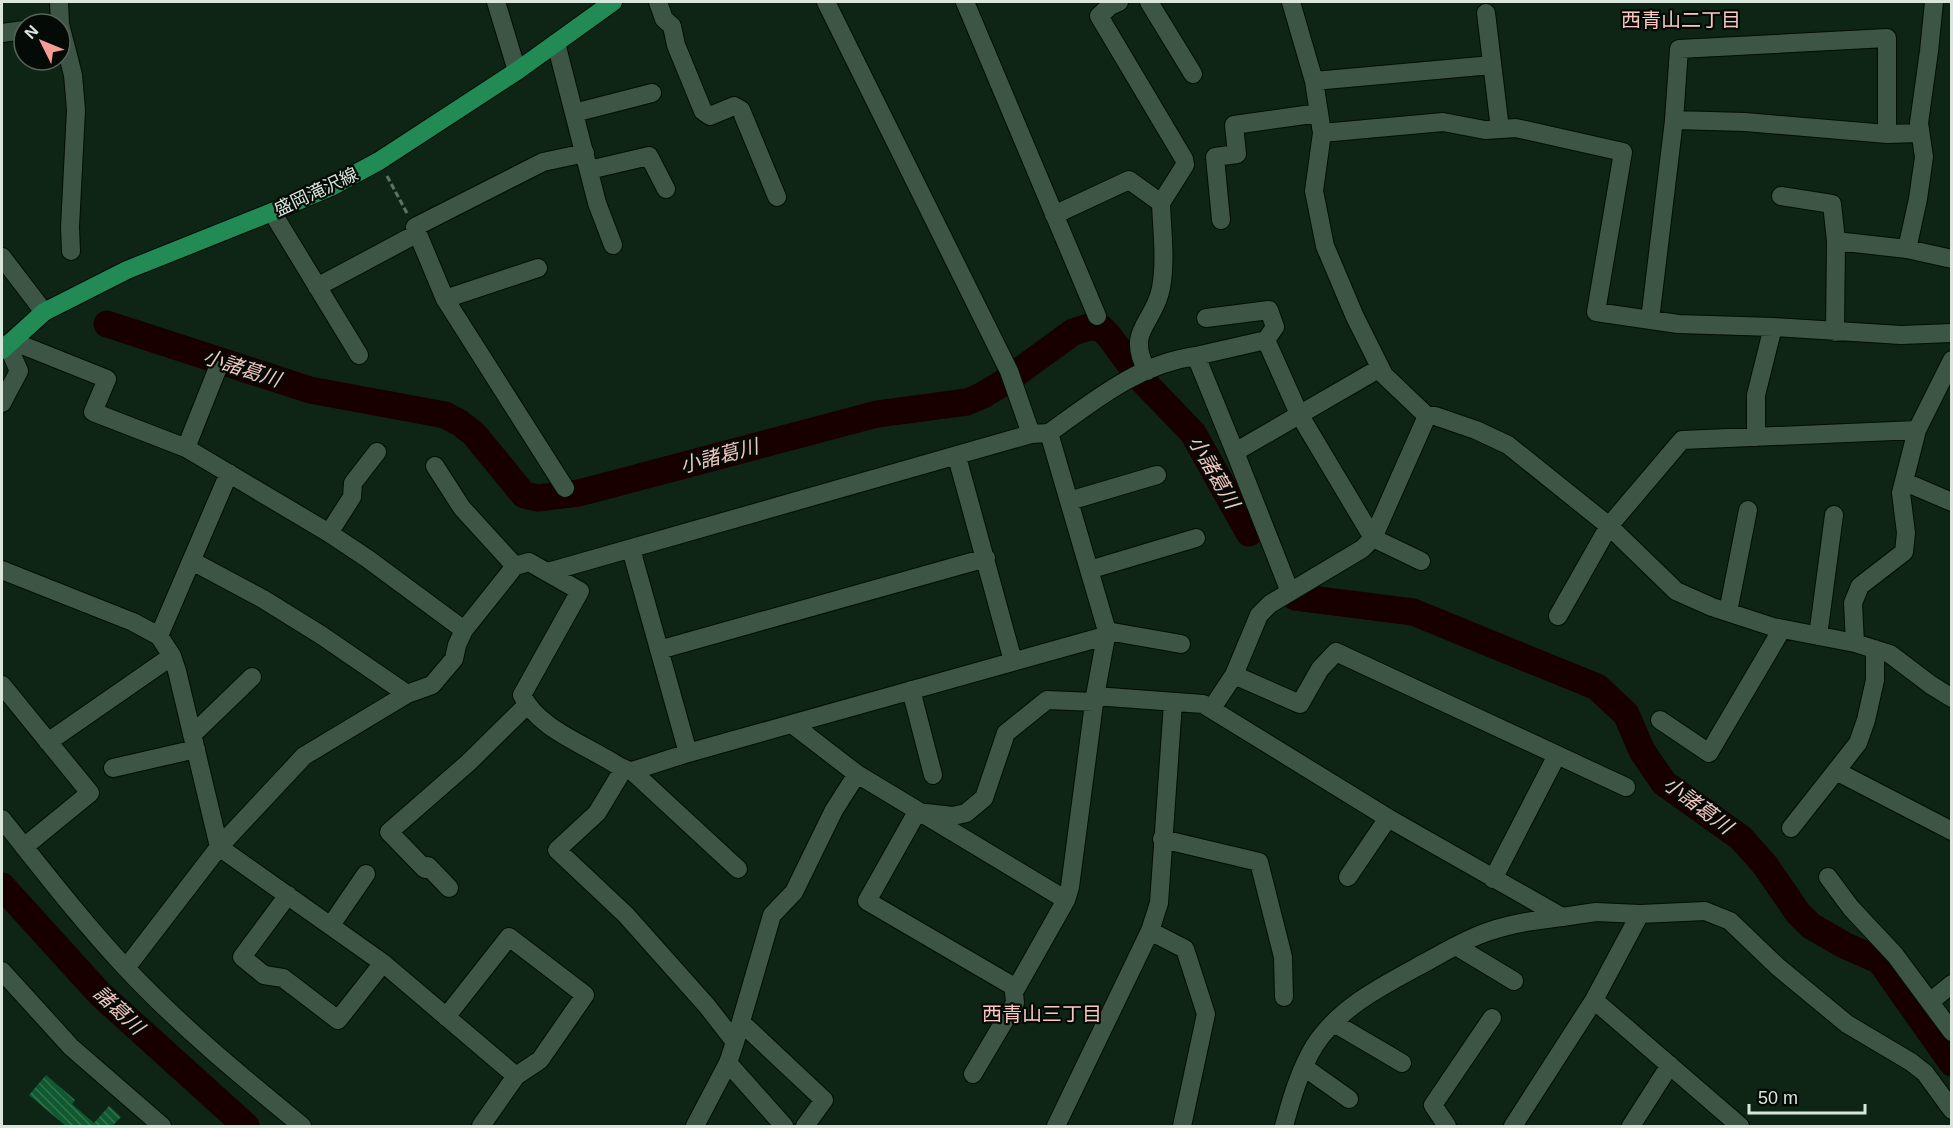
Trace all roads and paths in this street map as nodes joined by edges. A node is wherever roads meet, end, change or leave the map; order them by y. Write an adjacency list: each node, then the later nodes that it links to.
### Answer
1 (496, 2): 13 (street)
2 (613, 2): 11 (main road, 盛岡滝沢線)
3 (658, 2): 29 (street)
4 (826, 2): 64 (street)
5 (965, 2): 32 (street)
6 (1149, 2): 15 (street)
7 (1291, 2): 16 (street)
8 (1934, 2): 23 (street)
9 (1113, 3): 30 (street)
10 (1486, 13): 12 (street)
11 (556, 43): 13 (main road, 盛岡滝沢線); 18 (street)
12 (1492, 65): 16 (street); 21 (street)
13 (517, 70): 25 (main road, 盛岡滝沢線)
14 (72, 71): 38 (street)
15 (1193, 74)
16 (1314, 81): 19 (street)
17 (652, 93): 18 (street)
18 (574, 113): 26 (street)
19 (1319, 113): 22 (street); 33 (street)
20 (1674, 120): 24 (street); 24 (street); 47 (street)
21 (1500, 129): 22 (street); 47 (street)
22 (1322, 133): 56 (street)
23 (1920, 133): 24 (street); 37 (street)
24 (1887, 134)
25 (379, 161): 31 (main road, 盛岡滝沢線); 34 (path)
26 (587, 161): 27 (street); 34 (street); 36 (street)
27 (666, 189)
28 (1781, 196): 35 (street)
29 (777, 197)
30 (1161, 203): 32 (street); 58 (street)
31 (272, 212): 42 (street); 44 (main road, 盛岡滝沢線)
32 (1054, 215): 45 (street)
33 (1221, 220)
34 (416, 230): 42 (street); 43 (street)
35 (1836, 241): 37 (street); 49 (street)
36 (614, 245)
37 (1907, 249): 40 (street)
38 (71, 251)
39 (2, 257): 44 (street)
40 (1952, 259)
41 (538, 268): 43 (street)
42 (317, 287): 53 (street)
43 (445, 299): 74 (street)
44 (44, 312): 52 (main road, 盛岡滝沢線)
45 (1097, 316)
46 (1206, 318): 51 (street)
47 (1650, 320): 48 (street)
48 (1773, 327): 49 (street); 65 (street)
49 (1835, 332): 50 (street)
50 (1952, 333)
51 (1266, 340): 54 (street); 60 (street)
52 (7, 345): 59 (street); 66 (street)
53 (359, 355)
54 (1196, 356): 58 (street); 68 (street)
55 (1952, 360): 62 (street)
56 (1380, 368): 60 (street); 61 (street)
57 (217, 370): 66 (street)
58 (1142, 373): 63 (street)
59 (2, 403)
60 (1299, 414): 68 (street); 82 (street)
61 (1426, 416): 79 (street); 82 (street)
62 (1917, 430): 65 (street); 73 (street)
63 (1049, 433): 64 (street); 75 (street)
64 (1031, 435): 69 (street)
65 (1756, 437): 79 (street)
66 (186, 448): 71 (street)
67 (377, 452): 80 (street)
68 (1235, 452): 91 (street)
69 (957, 457): 83 (street); 84 (street)
70 (435, 466): 87 (street)
71 (229, 473): 80 (street); 85 (street)
72 (1157, 475): 75 (street)
73 (1905, 482): 76 (street); 100 (street)
74 (565, 488)
75 (1069, 501): 89 (street)
76 (1952, 502)
77 (1748, 510): 92 (street)
78 (1834, 514): 98 (street)
79 (1609, 526): 92 (street); 93 (street)
80 (329, 533): 95 (street)
81 (1196, 538): 89 (street)
82 (1373, 538): 86 (street); 91 (street)
83 (631, 549): 90 (street); 101 (street)
84 (986, 558): 101 (street); 104 (street)
85 (192, 561): 97 (street); 109 (street)
86 (1421, 561)
87 (514, 566): 90 (street); 95 (street)
88 (2, 570): 97 (street)
89 (1089, 570): 96 (street)
90 (548, 572): 113 (street)
91 (1290, 592): 105 (street)
92 (1728, 612): 94 (street)
93 (1558, 616)
94 (1782, 629): 98 (street); 115 (street)
95 (464, 630): 109 (street)
96 (1106, 634): 99 (street); 104 (street); 111 (street)
97 (159, 636): 103 (street)
98 (1818, 636): 100 (street)
99 (1181, 644)
100 (1855, 644): 102 (street)
101 (659, 650): 119 (street)
102 (1875, 650): 110 (street); 123 (street)
103 (172, 656): 117 (street); 118 (street)
104 (1013, 661): 108 (street)
105 (1234, 675): 114 (street); 120 (street)
106 (252, 677): 118 (street)
107 (2, 685): 117 (street)
108 (911, 690): 116 (street); 125 (street)
109 (407, 694): 134 (street)
110 (1952, 698)
111 (1094, 699): 112 (street); 127 (street); 142 (street)
112 (1173, 703): 114 (street); 132 (street)
113 (527, 705): 122 (street); 140 (street)
114 (1212, 708): 128 (street)
115 (1660, 720)
116 (792, 724): 119 (street); 124 (street)
117 (48, 742): 133 (street)
118 (194, 742): 121 (street); 134 (street)
119 (688, 753): 122 (street)
120 (1557, 755): 126 (street); 139 (street)
121 (113, 768)
122 (628, 770): 135 (street); 162 (street)
123 (1836, 771): 130 (street); 131 (street)
124 (857, 774): 127 (street); 159 (street)
125 (933, 775)
126 (1626, 788)
127 (917, 812): 142 (street); 153 (street)
128 (1388, 818): 137 (street); 139 (street)
129 (2, 819): 133 (street)
130 (1791, 828)
131 (1952, 831)
132 (1162, 838): 146 (street); 154 (street)
133 (24, 847): 149 (street)
134 (219, 847): 141 (street); 149 (street)
135 (738, 869)
136 (366, 874): 145 (street)
137 (1348, 877)
138 (1828, 877): 156 (street)
139 (1493, 879): 144 (street)
140 (449, 888)
141 (288, 895): 145 (street); 148 (street)
142 (1066, 900): 153 (street)
143 (1640, 914): 144 (street); 155 (street); 170 (street)
144 (1562, 916): 147 (street)
145 (331, 925): 148 (street)
146 (1150, 931): 177 (street); 178 (street)
147 (1456, 946): 151 (street); 160 (street)
148 (383, 963): 157 (street)
149 (126, 968): 172 (street)
150 (2, 971): 171 (street)
151 (1514, 981)
152 (1952, 984): 156 (street)
153 (1016, 988): 167 (street)
154 (1284, 997)
155 (1594, 1000): 165 (street); 181 (street)
156 (1930, 1002): 161 (street)
157 (446, 1017): 168 (street); 168 (street)
158 (1491, 1017): 180 (street)
159 (742, 1023): 162 (street); 176 (street)
160 (1334, 1023): 164 (street); 166 (street)
161 (1952, 1032)
162 (735, 1042): 163 (street)
163 (728, 1063): 174 (street); 175 (street)
164 (1402, 1063)
165 (1670, 1065): 182 (street); 183 (street)
166 (1304, 1067): 169 (street); 179 (street)
167 (973, 1074)
168 (516, 1076): 173 (street)
169 (1348, 1100)
170 (1952, 1110)
171 (162, 1126)
172 (302, 1126)
173 (481, 1126)
174 (695, 1126)
175 (784, 1126)
176 (805, 1126)
177 (1056, 1126)
178 (1182, 1126)
179 (1284, 1126)
180 (1447, 1126)
181 (1514, 1126)
182 (1631, 1126)
183 (1740, 1126)

